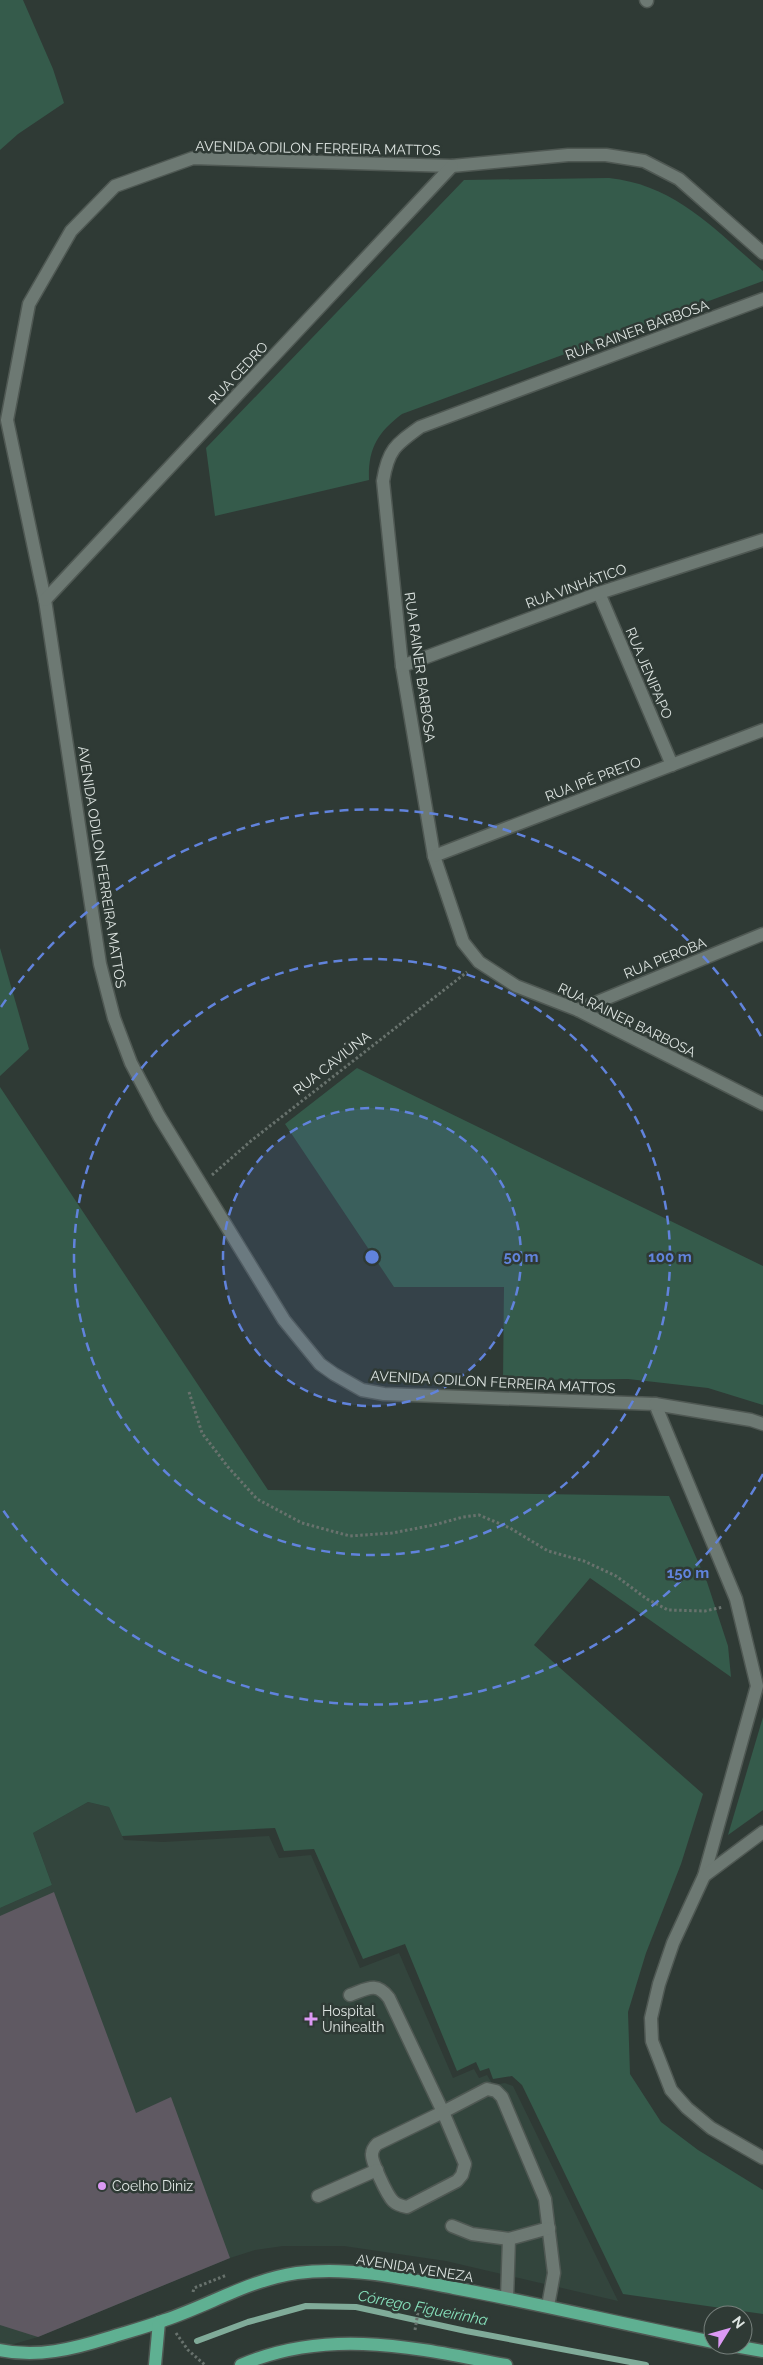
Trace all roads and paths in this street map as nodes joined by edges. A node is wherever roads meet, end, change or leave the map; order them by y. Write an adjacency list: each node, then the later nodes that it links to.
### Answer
1 (452, 166): 2 (street, AVENIDA ODILON FERREIRA MATTOS); 6 (street, RUA CEDRO); 6 (street, AVENIDA ODILON FERREIRA MATTOS)
2 (763, 253)
3 (763, 299): 7 (street, RUA RAINER BARBOSA)
4 (763, 540): 5 (street, RUA VINHÁTICO)
5 (599, 593): 7 (street, RUA VINHÁTICO); 9 (street, RUA JENIPAPO)
6 (45, 600): 15 (street, AVENIDA ODILON FERREIRA MATTOS)
7 (402, 666): 10 (street, RUA RAINER BARBOSA)
8 (763, 730): 9 (street, RUA IPÊ PRETO)
9 (672, 765): 10 (street, RUA IPÊ PRETO)
10 (434, 856): 12 (street, RUA RAINER BARBOSA)
11 (763, 934): 13 (street, RUA PEROBA)
12 (479, 962): 13 (street, RUA RAINER BARBOSA); 15 (path, RUA CAVIÚNA)
13 (578, 1010): 14 (street, RUA RAINER BARBOSA)
14 (763, 1104)
15 (201, 1184): 17 (street, AVENIDA ODILON FERREIRA MATTOS)
16 (189, 1392): 19 (path)
17 (655, 1404): 18 (street, AVENIDA ODILON FERREIRA MATTOS); 20 (street)
18 (763, 1424)
19 (705, 1611)
20 (760, 1688): 22 (street)
21 (763, 1832): 22 (street)
22 (704, 1876): 26 (street)
23 (350, 1995): 24 (street)
24 (443, 2112): 28 (street); 28 (street); 31 (street)
25 (763, 2147): 26 (street)
26 (748, 2151): 27 (street)
27 (763, 2158)
28 (377, 2170): 29 (street)
29 (318, 2196)
30 (452, 2226): 32 (street)
31 (549, 2228): 32 (street); 35 (street)
32 (509, 2240): 33 (street)
33 (507, 2298): 35 (main road, AVENIDA VENEZA); 36 (main road, AVENIDA VENEZA)
34 (420, 2300): 37 (path)
35 (548, 2306): 39 (main road, AVENIDA VENEZA)
36 (159, 2322): 40 (main road, AVENIDA VENEZA); 41 (main road)
37 (415, 2330)
38 (174, 2331): 42 (path)
39 (703, 2340)
40 (0, 2350)
41 (155, 2365)
42 (205, 2365)
43 (241, 2365): 44 (main road)
44 (506, 2365)

